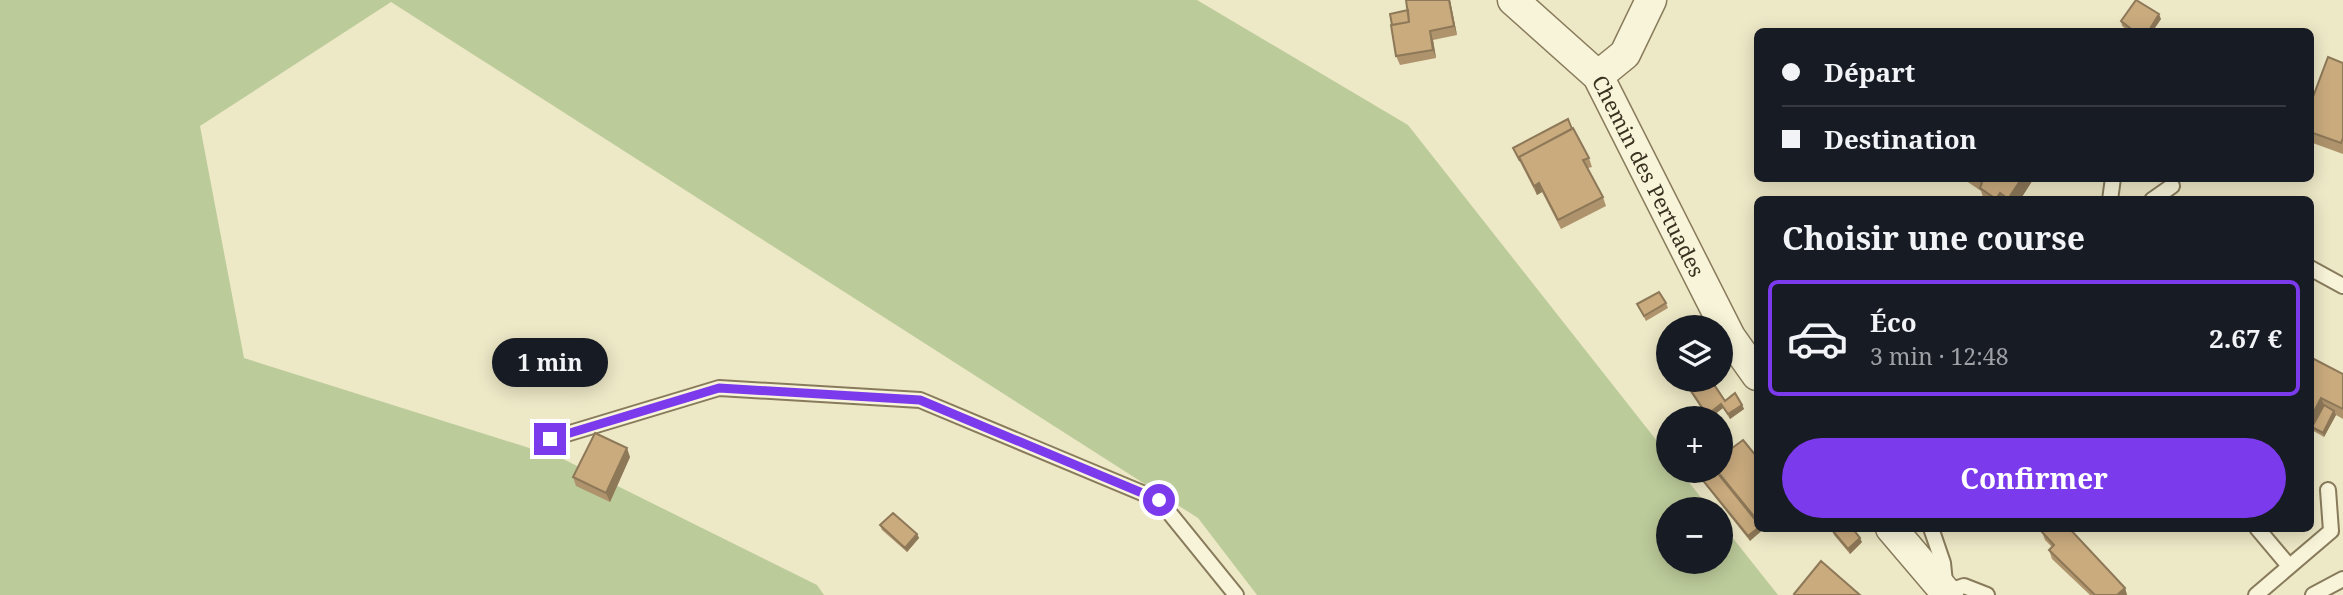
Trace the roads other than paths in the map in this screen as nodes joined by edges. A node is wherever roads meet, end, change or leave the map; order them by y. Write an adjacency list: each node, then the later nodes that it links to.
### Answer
1 (1513, 0): 3 (street, Chemin des Pertuades)
2 (1651, 0): 3 (street)
3 (1598, 76): 8 (street, Chemin des Pertuades)
4 (2172, 186): 5 (lane)
5 (2158, 196)
6 (2314, 270): 7 (lane)
7 (2343, 286)
8 (1754, 371)
9 (550, 439): 17 (lane)
10 (2328, 490): 14 (lane)
11 (1894, 532): 16 (street)
12 (1932, 532): 16 (lane)
13 (2260, 532): 14 (lane)
14 (2289, 566): 19 (lane)
15 (2343, 579): 20 (lane)
16 (1947, 594): 18 (lane)
17 (1236, 595)
18 (1987, 595)
19 (2256, 595)
20 (2313, 595)

